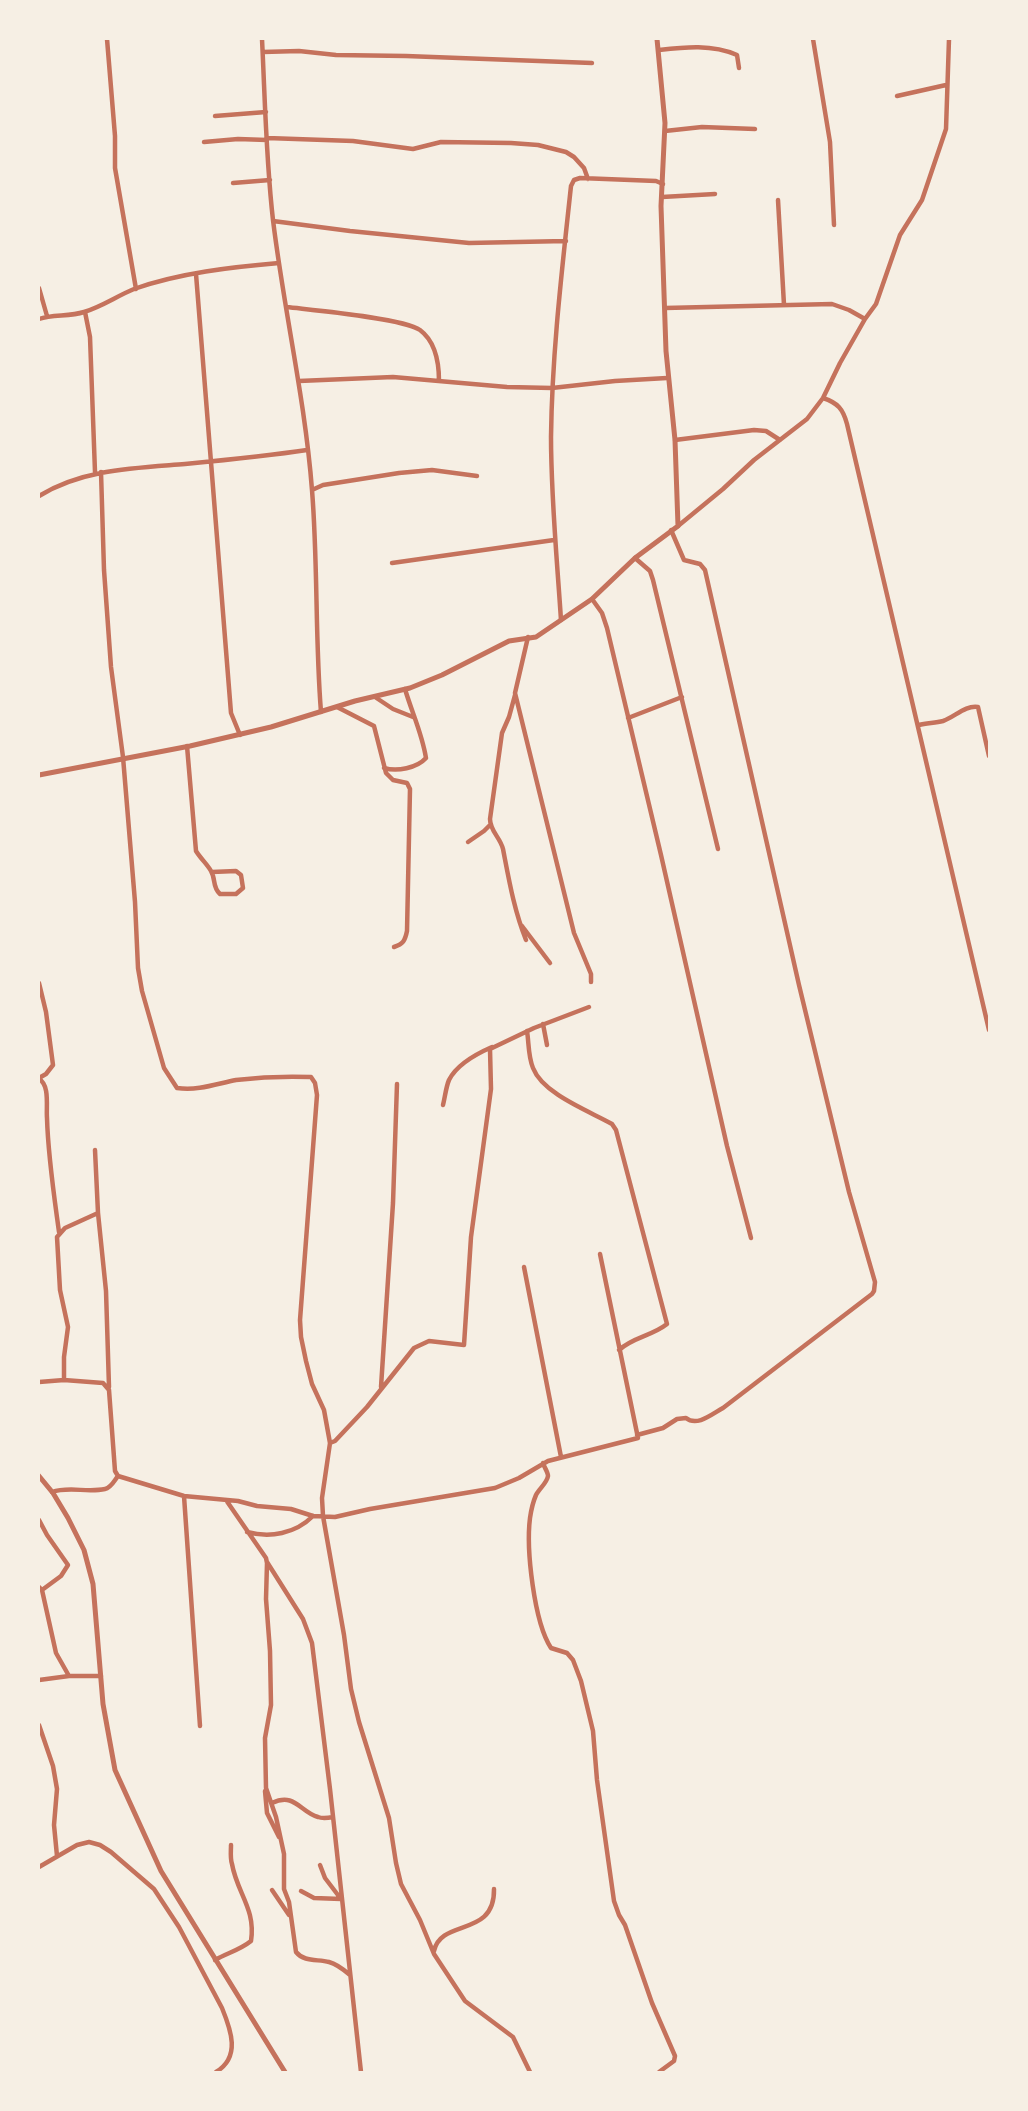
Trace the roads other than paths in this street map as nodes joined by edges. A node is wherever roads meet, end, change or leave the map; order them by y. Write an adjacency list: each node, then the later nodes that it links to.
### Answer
1 (107, 39): 31 (street)
2 (262, 39): 7 (street)
3 (657, 39): 6 (street)
4 (813, 39): 26 (street)
5 (949, 39): 10 (street)
6 (658, 50): 9 (street); 15 (street)
7 (263, 52): 8 (street); 12 (street)
8 (592, 63)
9 (739, 68)
10 (946, 85): 11 (street); 38 (street)
11 (897, 96)
12 (266, 112): 13 (street); 16 (street)
13 (215, 116)
14 (755, 129): 15 (street)
15 (665, 131): 21 (street)
16 (267, 139): 17 (street); 18 (street); 19 (street)
17 (204, 142)
18 (588, 179): 21 (street); 27 (street)
19 (270, 180): 20 (street); 25 (street)
20 (233, 183)
21 (663, 184): 23 (street)
22 (715, 194): 23 (street)
23 (662, 197): 34 (street)
24 (778, 200): 32 (street)
25 (273, 220): 27 (street); 28 (street)
26 (834, 225)
27 (566, 241): 42 (street)
28 (279, 264): 29 (street); 33 (street)
29 (196, 274): 31 (street); 47 (street)
30 (39, 288): 36 (street)
31 (136, 289): 35 (street)
32 (784, 305): 34 (street); 38 (street)
33 (287, 308): 40 (street); 41 (street)
34 (665, 308): 39 (street)
35 (84, 312): 36 (street); 48 (street)
36 (48, 316): 37 (street)
37 (39, 319)
38 (865, 319): 43 (street)
39 (668, 378): 42 (street); 44 (street)
40 (299, 381): 41 (street); 46 (street)
41 (439, 381): 42 (street)
42 (552, 388): 54 (street)
43 (823, 399): 45 (street); 68 (street)
44 (675, 440): 45 (street); 52 (street)
45 (780, 440): 52 (street)
46 (308, 450): 47 (street); 50 (street)
47 (212, 461): 48 (street); 69 (street)
48 (98, 472): 51 (street); 72 (street)
49 (477, 476): 50 (street)
50 (312, 490): 65 (street)
51 (39, 496)
52 (678, 526): 53 (street)
53 (671, 530): 55 (street); 107 (street)
54 (554, 540): 56 (street); 58 (street)
55 (635, 558): 57 (street); 63 (street)
56 (392, 563)
57 (592, 599): 58 (street); 67 (street)
58 (561, 620): 59 (street)
59 (528, 637): 60 (street); 61 (street)
60 (405, 689): 62 (street); 66 (street)
61 (515, 693): 75 (street); 85 (street)
62 (375, 697): 64 (street); 66 (street)
63 (682, 697): 67 (street); 79 (street)
64 (338, 707): 65 (street); 73 (street)
65 (321, 712): 69 (street)
66 (413, 717): 73 (street)
67 (628, 718): 99 (street)
68 (918, 725): 71 (street); 89 (street)
69 (240, 735): 70 (street)
70 (187, 746): 72 (street); 80 (street)
71 (989, 756)
72 (123, 757): 74 (street); 108 (street)
73 (384, 768): 83 (street)
74 (39, 775)
75 (490, 825): 76 (street); 77 (street)
76 (484, 831): 77 (street); 78 (street)
77 (493, 831): 81 (street)
78 (468, 842)
79 (718, 849)
80 (212, 872): 80 (street)
81 (520, 924): 82 (street); 84 (street)
82 (526, 940)
83 (394, 947)
84 (550, 963)
85 (591, 982)
86 (39, 983): 93 (street)
87 (589, 1007): 88 (street)
88 (543, 1024): 90 (street); 91 (street)
89 (989, 1030)
90 (527, 1031): 92 (street); 102 (street)
91 (547, 1045)
92 (492, 1047): 95 (street); 105 (street)
93 (39, 1078): 98 (street)
94 (397, 1084): 105 (street)
95 (443, 1105)
96 (95, 1150): 97 (street)
97 (98, 1213): 98 (street); 106 (street)
98 (59, 1232): 103 (street)
99 (750, 1238)
100 (600, 1254): 102 (street)
101 (524, 1267): 109 (street)
102 (619, 1350): 107 (street)
103 (64, 1380): 104 (street); 106 (street)
104 (39, 1382)
105 (381, 1388): 108 (street)
106 (109, 1390): 112 (street)
107 (638, 1435): 109 (street)
108 (330, 1443): 117 (street)
109 (561, 1457): 110 (street)
110 (543, 1463): 117 (street); 147 (street)
111 (39, 1476): 113 (street)
112 (118, 1476): 113 (street); 114 (street)
113 (52, 1492): 123 (street)
114 (184, 1496): 115 (street); 126 (street)
115 (226, 1500): 116 (street); 119 (street)
116 (313, 1516): 117 (street); 119 (street)
117 (323, 1516): 140 (street)
118 (39, 1520): 121 (street)
119 (247, 1532): 120 (street)
120 (267, 1562): 127 (street); 129 (street)
121 (40, 1588): 122 (street)
122 (69, 1676): 123 (street); 124 (street)
123 (101, 1676): 141 (street)
124 (39, 1680)
125 (39, 1725): 132 (street)
126 (200, 1726)
127 (266, 1788): 128 (street); 130 (street)
128 (272, 1803): 129 (street); 130 (street)
129 (333, 1817): 138 (street)
130 (280, 1839): 139 (street)
131 (231, 1845): 141 (street)
132 (57, 1856): 134 (street); 143 (street)
133 (320, 1864): 138 (street)
134 (39, 1867)
135 (494, 1889): 140 (street)
136 (272, 1890): 139 (street)
137 (301, 1891): 138 (street)
138 (341, 1899): 142 (street)
139 (290, 1917): 142 (street)
140 (434, 1954): 146 (street)
141 (215, 1960): 144 (street)
142 (350, 1975): 145 (street)
143 (216, 2072)
144 (285, 2072)
145 (360, 2072)
146 (530, 2072)
147 (659, 2072)

